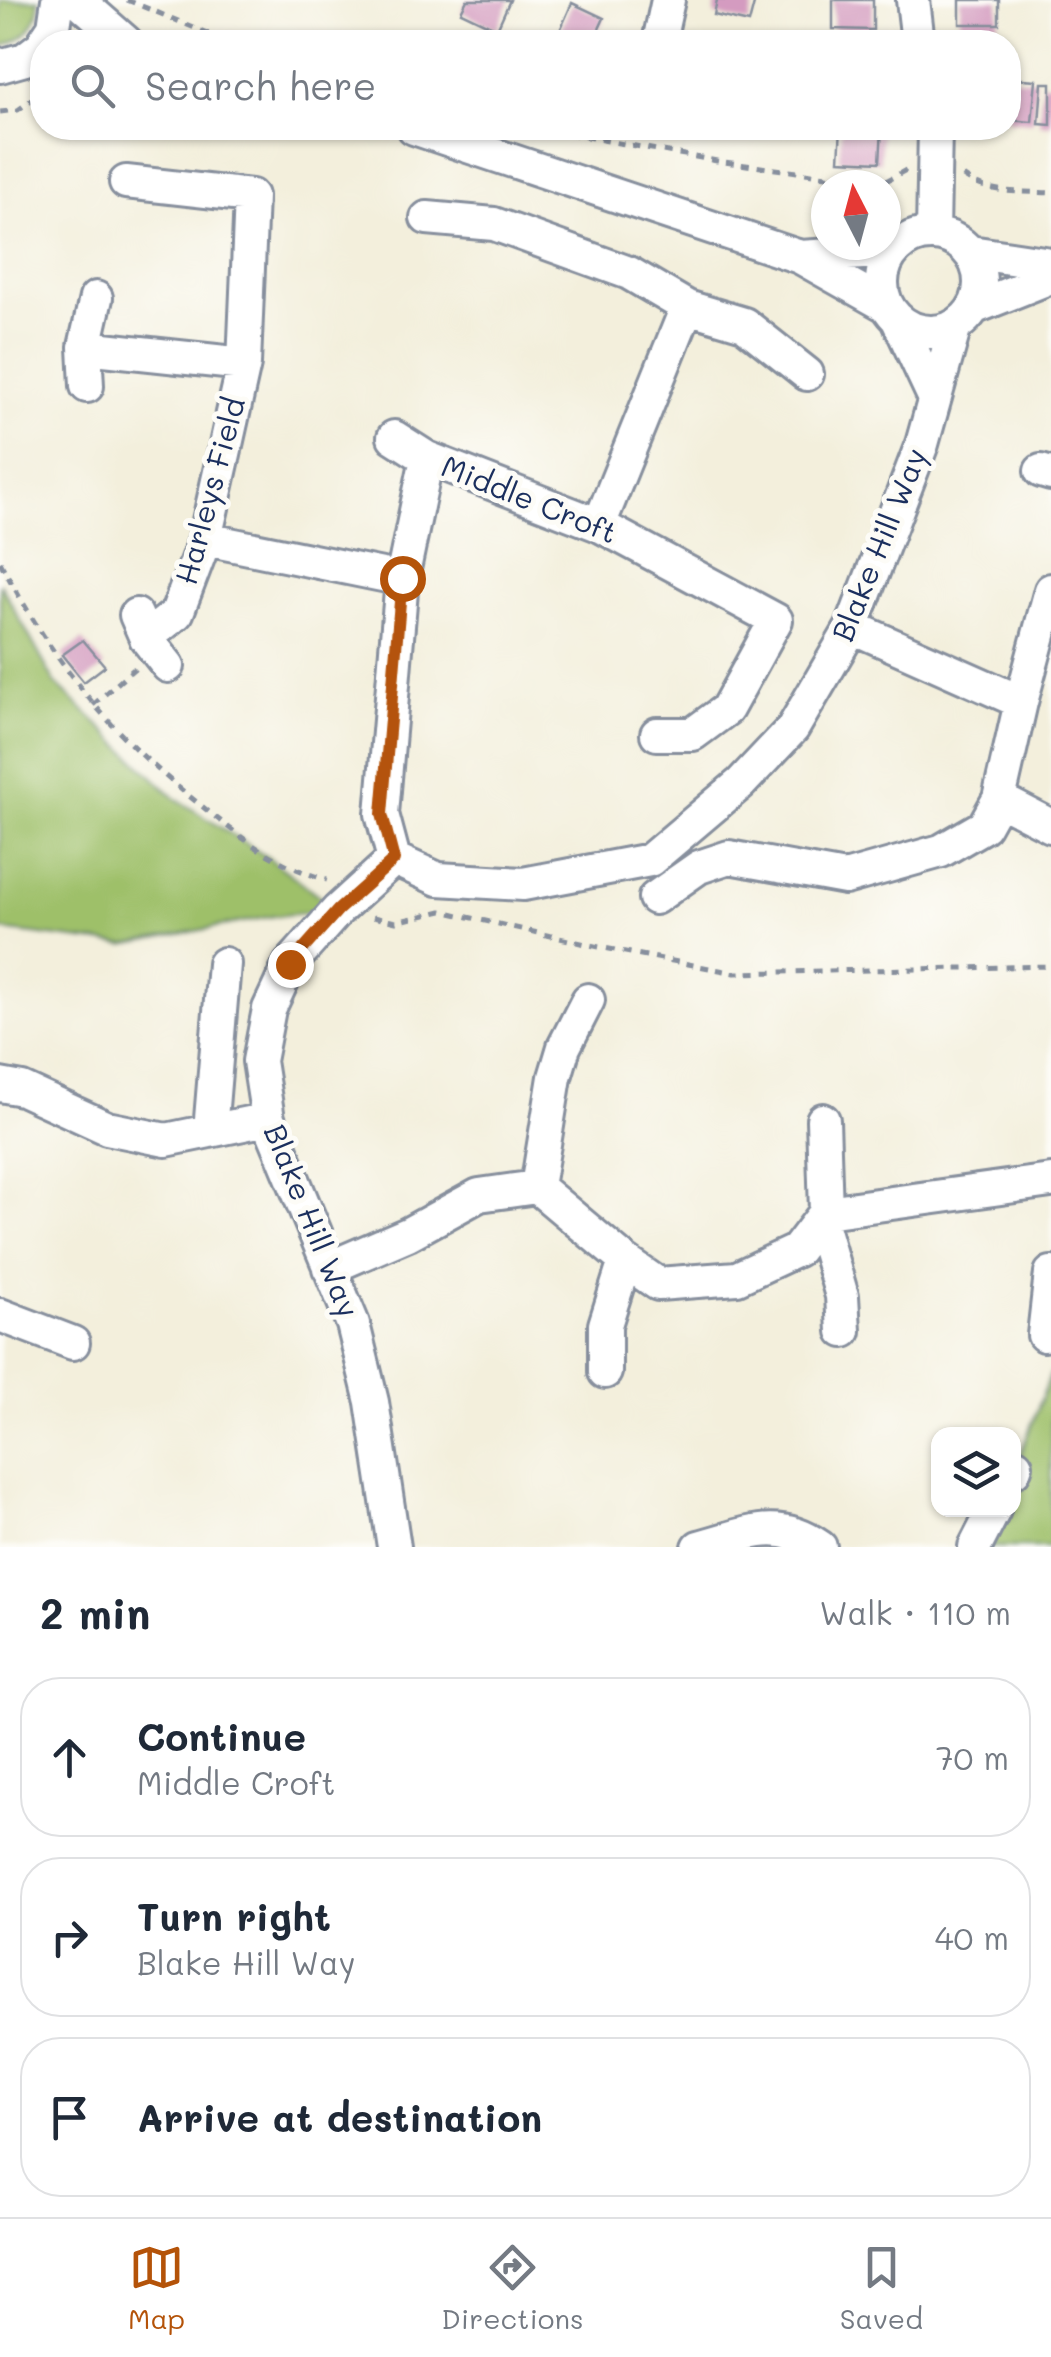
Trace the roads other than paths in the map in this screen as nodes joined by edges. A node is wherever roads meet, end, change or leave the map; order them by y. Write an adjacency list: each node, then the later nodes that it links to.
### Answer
1 (58, 0): 6 (street)
2 (78, 0): 7 (street)
3 (635, 0): 5 (street)
4 (913, 0): 8 (street)
5 (664, 19)
6 (51, 30)
7 (112, 30)
8 (917, 30)
9 (30, 55): 10 (street)
10 (0, 94)
11 (450, 140): 19 (street)
12 (935, 140): 15 (street)
13 (126, 182): 28 (street, Harleys Field)
14 (427, 218): 24 (street)
15 (933, 233): 16 (street); 17 (street)
16 (901, 244)
17 (970, 252): 21 (street); 26 (street)
18 (811, 256): 19 (street)
19 (800, 257): 25 (street)
20 (889, 260): 25 (street)
21 (1051, 264)
22 (1051, 277): 26 (street)
23 (96, 298): 27 (street)
24 (687, 307): 29 (street); 34 (street)
25 (893, 313): 26 (street); 31 (street)
26 (964, 317): 31 (street, Blake Hill Way)
27 (85, 347): 28 (street, Harleys Field); 30 (street)
28 (244, 364): 35 (street, Harleys Field)
29 (807, 374)
30 (88, 386)
31 (934, 397): 38 (street, Blake Hill Way)
32 (394, 436): 33 (street)
33 (428, 458): 34 (street, Middle Croft); 36 (street, Middle Croft)
34 (599, 525): 41 (street, Middle Croft)
35 (205, 539): 36 (street); 39 (street, Harleys Field)
36 (402, 578): 44 (street, Middle Croft)
37 (1051, 590): 40 (street)
38 (852, 627): 40 (street); 44 (street, Blake Hill Way)
39 (151, 642)
40 (1020, 702): 42 (street)
41 (656, 734)
42 (1000, 799): 43 (street); 45 (street)
43 (1051, 826)
44 (394, 860): 49 (street, Blake Hill Way)
45 (655, 898)
46 (224, 964): 51 (street)
47 (588, 1000): 53 (street)
48 (0, 1086): 51 (street)
49 (268, 1119): 51 (street); 56 (street, Blake Hill Way)
50 (823, 1120): 54 (street)
51 (210, 1131)
52 (1051, 1181): 54 (street)
53 (537, 1187): 55 (street); 56 (street)
54 (823, 1216): 55 (street); 59 (street)
55 (624, 1261): 62 (street)
56 (329, 1268): 64 (street, Blake Hill Way)
57 (1051, 1272): 60 (street)
58 (0, 1315): 61 (street)
59 (844, 1331)
60 (1044, 1336)
61 (73, 1343)
62 (605, 1372)
63 (991, 1517): 67 (street)
64 (394, 1547)
65 (699, 1547): 66 (street)
66 (820, 1547)
67 (976, 1547)

